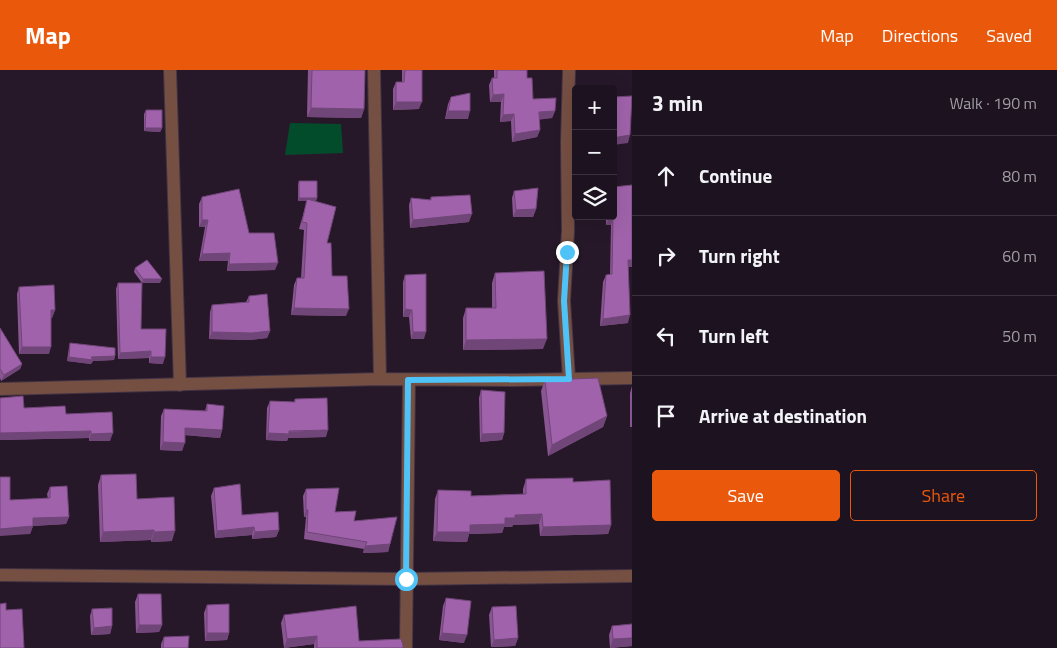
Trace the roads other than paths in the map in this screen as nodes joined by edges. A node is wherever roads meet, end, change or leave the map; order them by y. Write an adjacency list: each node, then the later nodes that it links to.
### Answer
1 (170, 70): 8 (street)
2 (374, 70): 4 (street)
3 (569, 70): 6 (street)
4 (380, 378): 7 (street); 8 (street)
5 (632, 378): 6 (street)
6 (569, 379): 7 (street)
7 (408, 380): 12 (street)
8 (180, 385): 9 (street)
9 (0, 388)
10 (0, 575): 12 (street)
11 (632, 576): 12 (street)
12 (406, 579): 13 (street)
13 (406, 648)

